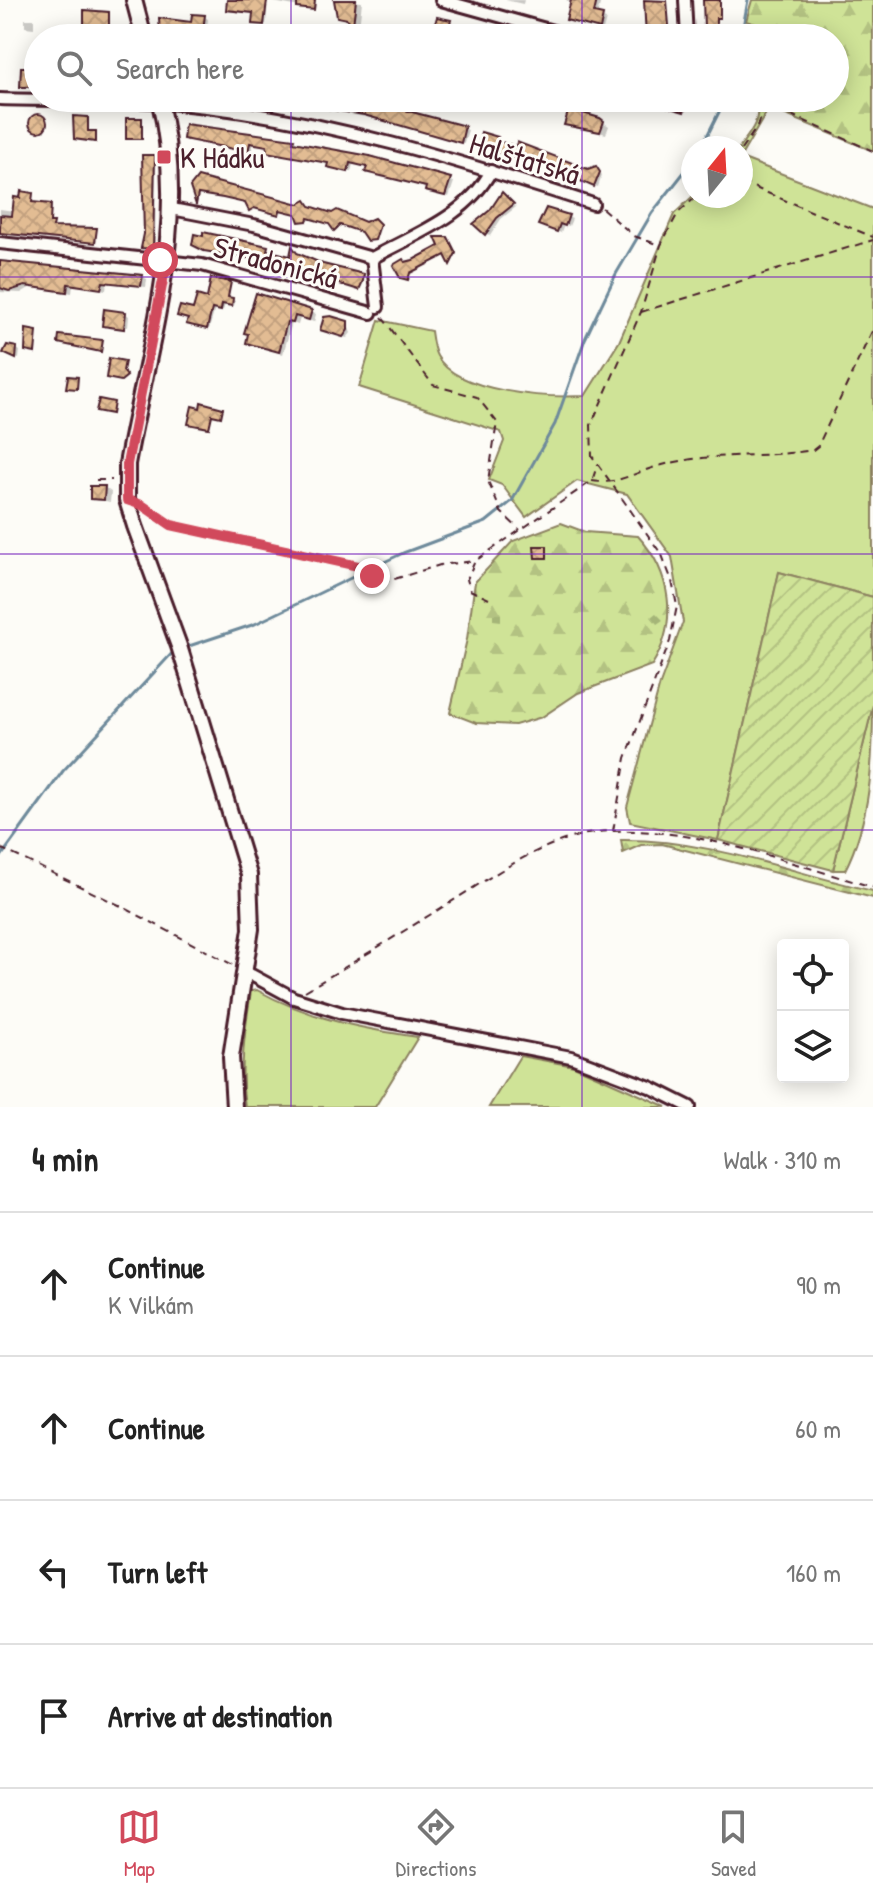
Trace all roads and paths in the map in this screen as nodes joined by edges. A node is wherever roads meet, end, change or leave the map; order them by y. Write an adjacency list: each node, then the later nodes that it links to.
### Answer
1 (134, 0): 4 (street)
2 (441, 0): 5 (street)
3 (685, 0): 6 (street)
4 (140, 24)
5 (528, 24)
6 (686, 24)
7 (0, 99): 8 (street, Halštatská)
8 (24, 99)
9 (162, 112): 19 (street)
10 (239, 112): 15 (street, Halštatská)
11 (761, 112): 13 (path)
12 (784, 112): 14 (path)
13 (751, 136)
14 (873, 151)
15 (491, 171): 17 (street, Halštatská); 23 (street)
16 (753, 187): 20 (path)
17 (593, 204): 22 (path)
18 (684, 208): 22 (path)
19 (172, 209): 23 (street); 24 (street)
20 (873, 238): 26 (path)
21 (0, 243): 24 (street, Stradonická)
22 (661, 245): 26 (path)
23 (372, 258): 25 (street)
24 (167, 260): 25 (street, Stradonická); 30 (street)
25 (376, 311): 34 (path)
26 (641, 312): 28 (path)
27 (873, 329): 32 (path)
28 (597, 465): 31 (path); 32 (path)
29 (96, 480): 30 (path)
30 (126, 480): 33 (street)
31 (592, 481): 32 (path); 34 (path)
32 (609, 484): 37 (path)
33 (127, 500): 35 (path); 40 (street)
34 (520, 530): 35 (path)
35 (475, 561): 36 (path)
36 (489, 599)
37 (613, 831): 39 (path); 41 (path)
38 (0, 848): 40 (path)
39 (873, 887)
40 (244, 971): 41 (street); 42 (street)
41 (294, 998): 43 (street)
42 (234, 1107)
43 (690, 1107)

